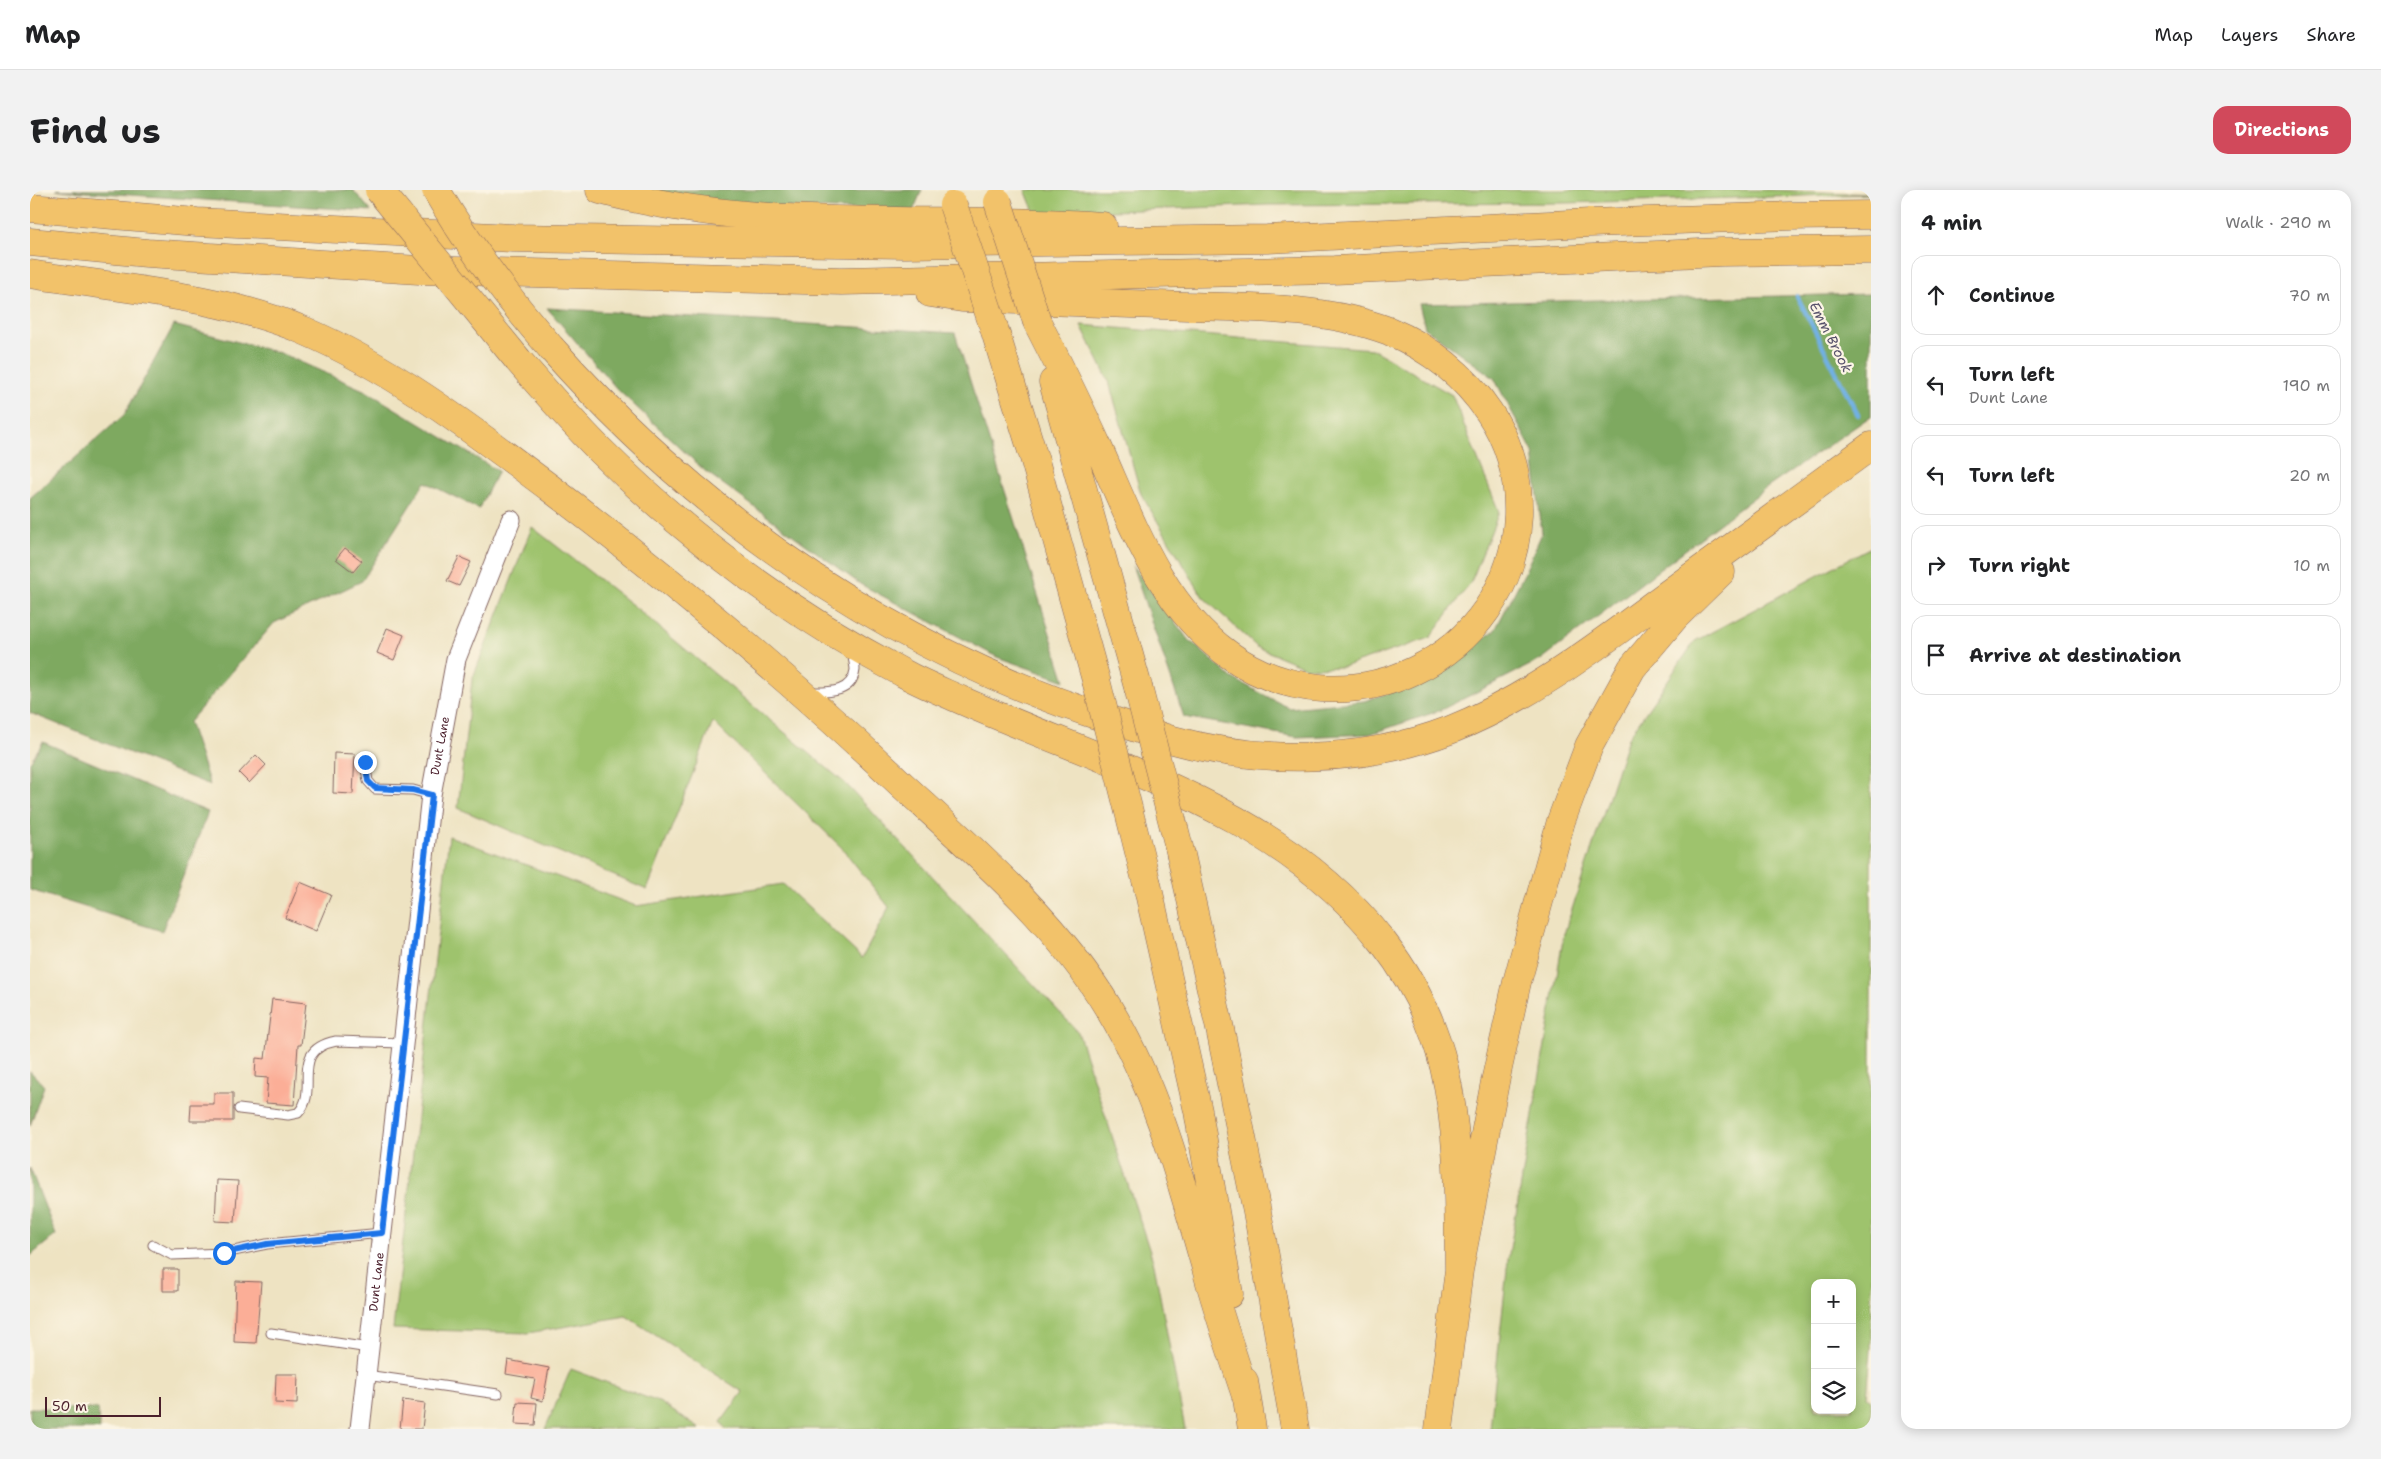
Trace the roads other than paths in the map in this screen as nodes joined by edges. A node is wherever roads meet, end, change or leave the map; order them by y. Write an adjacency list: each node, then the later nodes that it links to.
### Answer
1 (378, 190): 17 (highway, bridge)
2 (436, 190): 16 (highway, bridge)
3 (600, 190): 8 (highway)
4 (949, 195): 30 (highway, bridge)
5 (996, 196): 13 (highway, bridge)
6 (30, 208): 8 (highway)
7 (1871, 216): 8 (highway)
8 (1267, 238)
9 (30, 242): 12 (highway)
10 (1871, 250): 12 (highway)
11 (30, 274): 18 (highway)
12 (842, 281): 13 (highway)
13 (1038, 322): 33 (highway, bridge)
14 (1871, 446): 16 (highway)
15 (511, 520): 20 (street, Dunt Lane)
16 (1770, 520): 25 (highway)
17 (851, 645): 18 (lane); 25 (highway)
18 (801, 691): 30 (highway)
19 (365, 762): 20 (lane)
20 (432, 795): 21 (street, Dunt Lane)
21 (402, 1043): 22 (lane); 23 (street, Dunt Lane)
22 (239, 1109)
23 (382, 1233): 24 (lane); 27 (street, Dunt Lane)
24 (153, 1245)
25 (1459, 1270): 34 (highway)
26 (271, 1333): 27 (lane)
27 (369, 1348): 28 (street, Dunt Lane)
28 (366, 1376): 29 (lane); 31 (street, Dunt Lane)
29 (498, 1394)
30 (1246, 1399): 32 (highway)
31 (360, 1429)
32 (1252, 1429)
33 (1295, 1429)
34 (1439, 1429)

